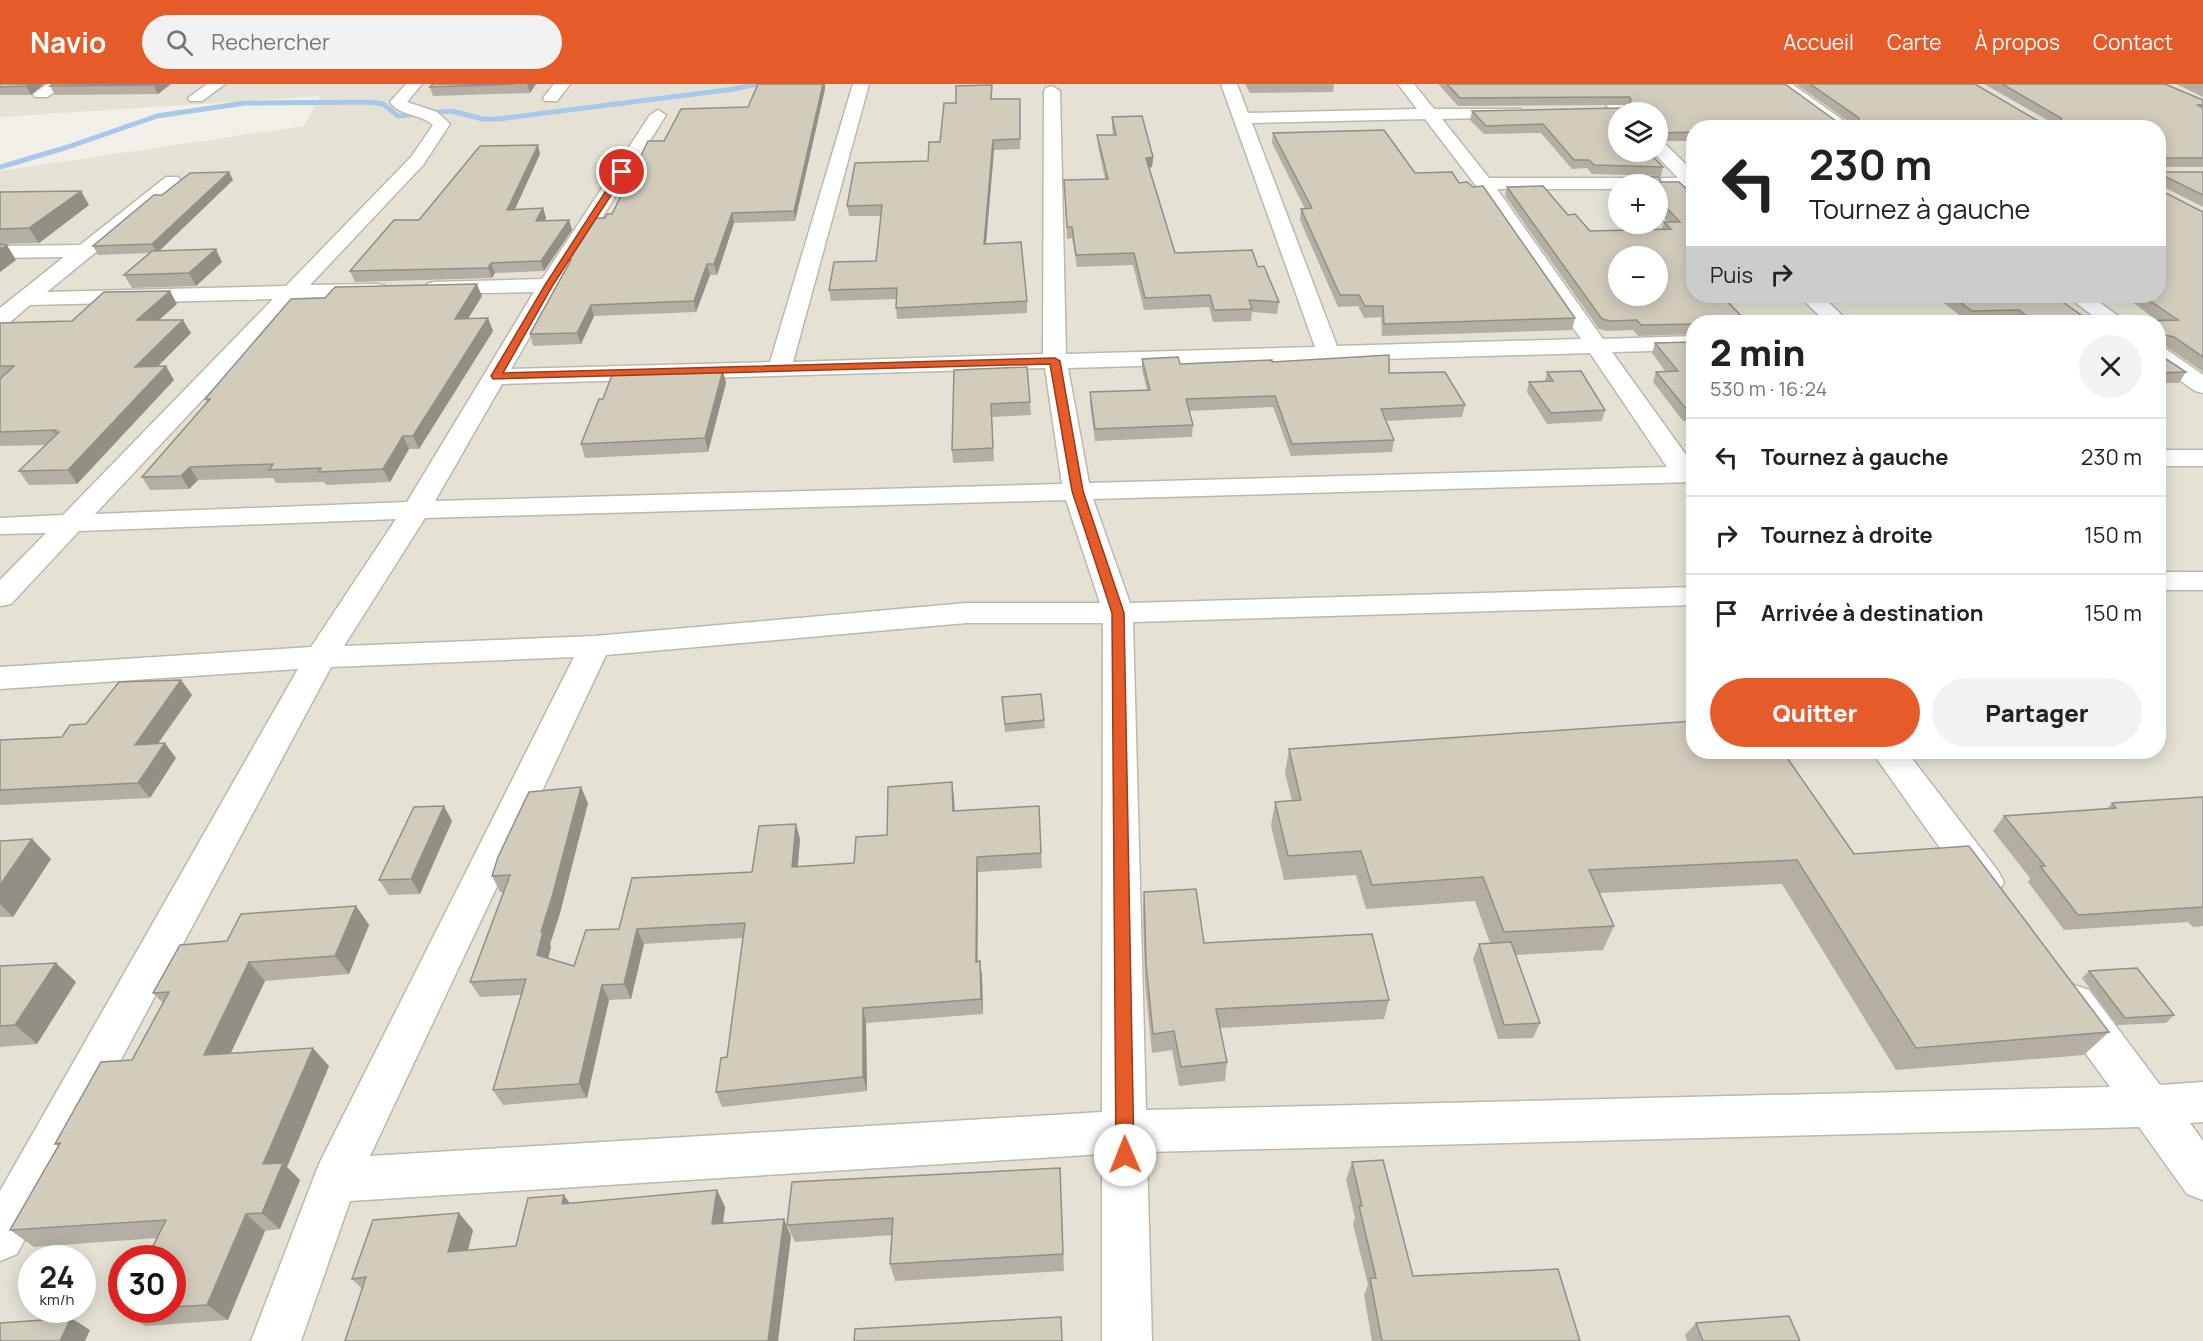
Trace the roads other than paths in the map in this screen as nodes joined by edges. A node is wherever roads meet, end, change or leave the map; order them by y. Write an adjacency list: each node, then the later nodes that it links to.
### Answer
1 (58, 84): 11 (street)
2 (217, 84): 12 (street)
3 (414, 84): 30 (street)
4 (562, 84): 13 (street)
5 (861, 84): 42 (street)
6 (1229, 84): 20 (street)
7 (1406, 84): 18 (street)
8 (1593, 84): 14 (street)
9 (1782, 84): 21 (street)
10 (1052, 91): 41 (street)
11 (41, 94)
12 (196, 98)
13 (551, 98)
14 (1612, 102)
15 (1595, 110): 16 (street)
16 (1608, 110)
17 (1536, 111): 18 (street)
18 (1428, 114): 20 (street); 26 (street)
19 (658, 115): 29 (street)
20 (1240, 118): 39 (street)
21 (1834, 120)
22 (1668, 157): 23 (street)
23 (1686, 176)
24 (172, 182): 27 (street)
25 (1686, 183): 26 (street)
26 (1484, 184): 38 (street)
27 (86, 251): 28 (street); 31 (street)
28 (0, 252)
29 (549, 285): 30 (street); 43 (street)
30 (290, 292): 31 (street); 51 (street)
31 (26, 299): 36 (street)
32 (1818, 303): 34 (street)
33 (2088, 303): 35 (street)
34 (1830, 315)
35 (2105, 315)
36 (0, 319)
37 (1686, 343): 38 (street)
38 (1595, 346): 39 (street); 47 (street)
39 (1328, 352): 41 (street)
40 (2166, 360): 44 (street)
41 (1055, 361): 42 (street); 49 (street)
42 (780, 368): 43 (street)
43 (496, 376): 50 (street)
44 (2203, 386)
45 (2166, 458): 46 (street)
46 (2203, 458)
47 (1686, 470)
48 (1686, 475): 49 (street)
49 (1077, 491): 50 (street); 57 (street)
50 (416, 510): 51 (street); 59 (street)
51 (75, 522): 52 (street); 56 (street)
52 (0, 525)
53 (2166, 581): 54 (street)
54 (2203, 581)
55 (1686, 596): 57 (street)
56 (0, 597)
57 (1118, 613): 58 (street); 66 (street)
58 (595, 646): 59 (street); 68 (street)
59 (321, 657): 60 (street); 69 (street)
60 (0, 678)
61 (1894, 759): 62 (street)
62 (2009, 914)
63 (2051, 972): 65 (street)
64 (2203, 1102): 65 (street)
65 (2150, 1106): 66 (street); 67 (street)
66 (1125, 1132): 68 (street); 71 (street)
67 (2203, 1178)
68 (335, 1180): 70 (street)
69 (0, 1237)
70 (276, 1341)
71 (1127, 1341)

